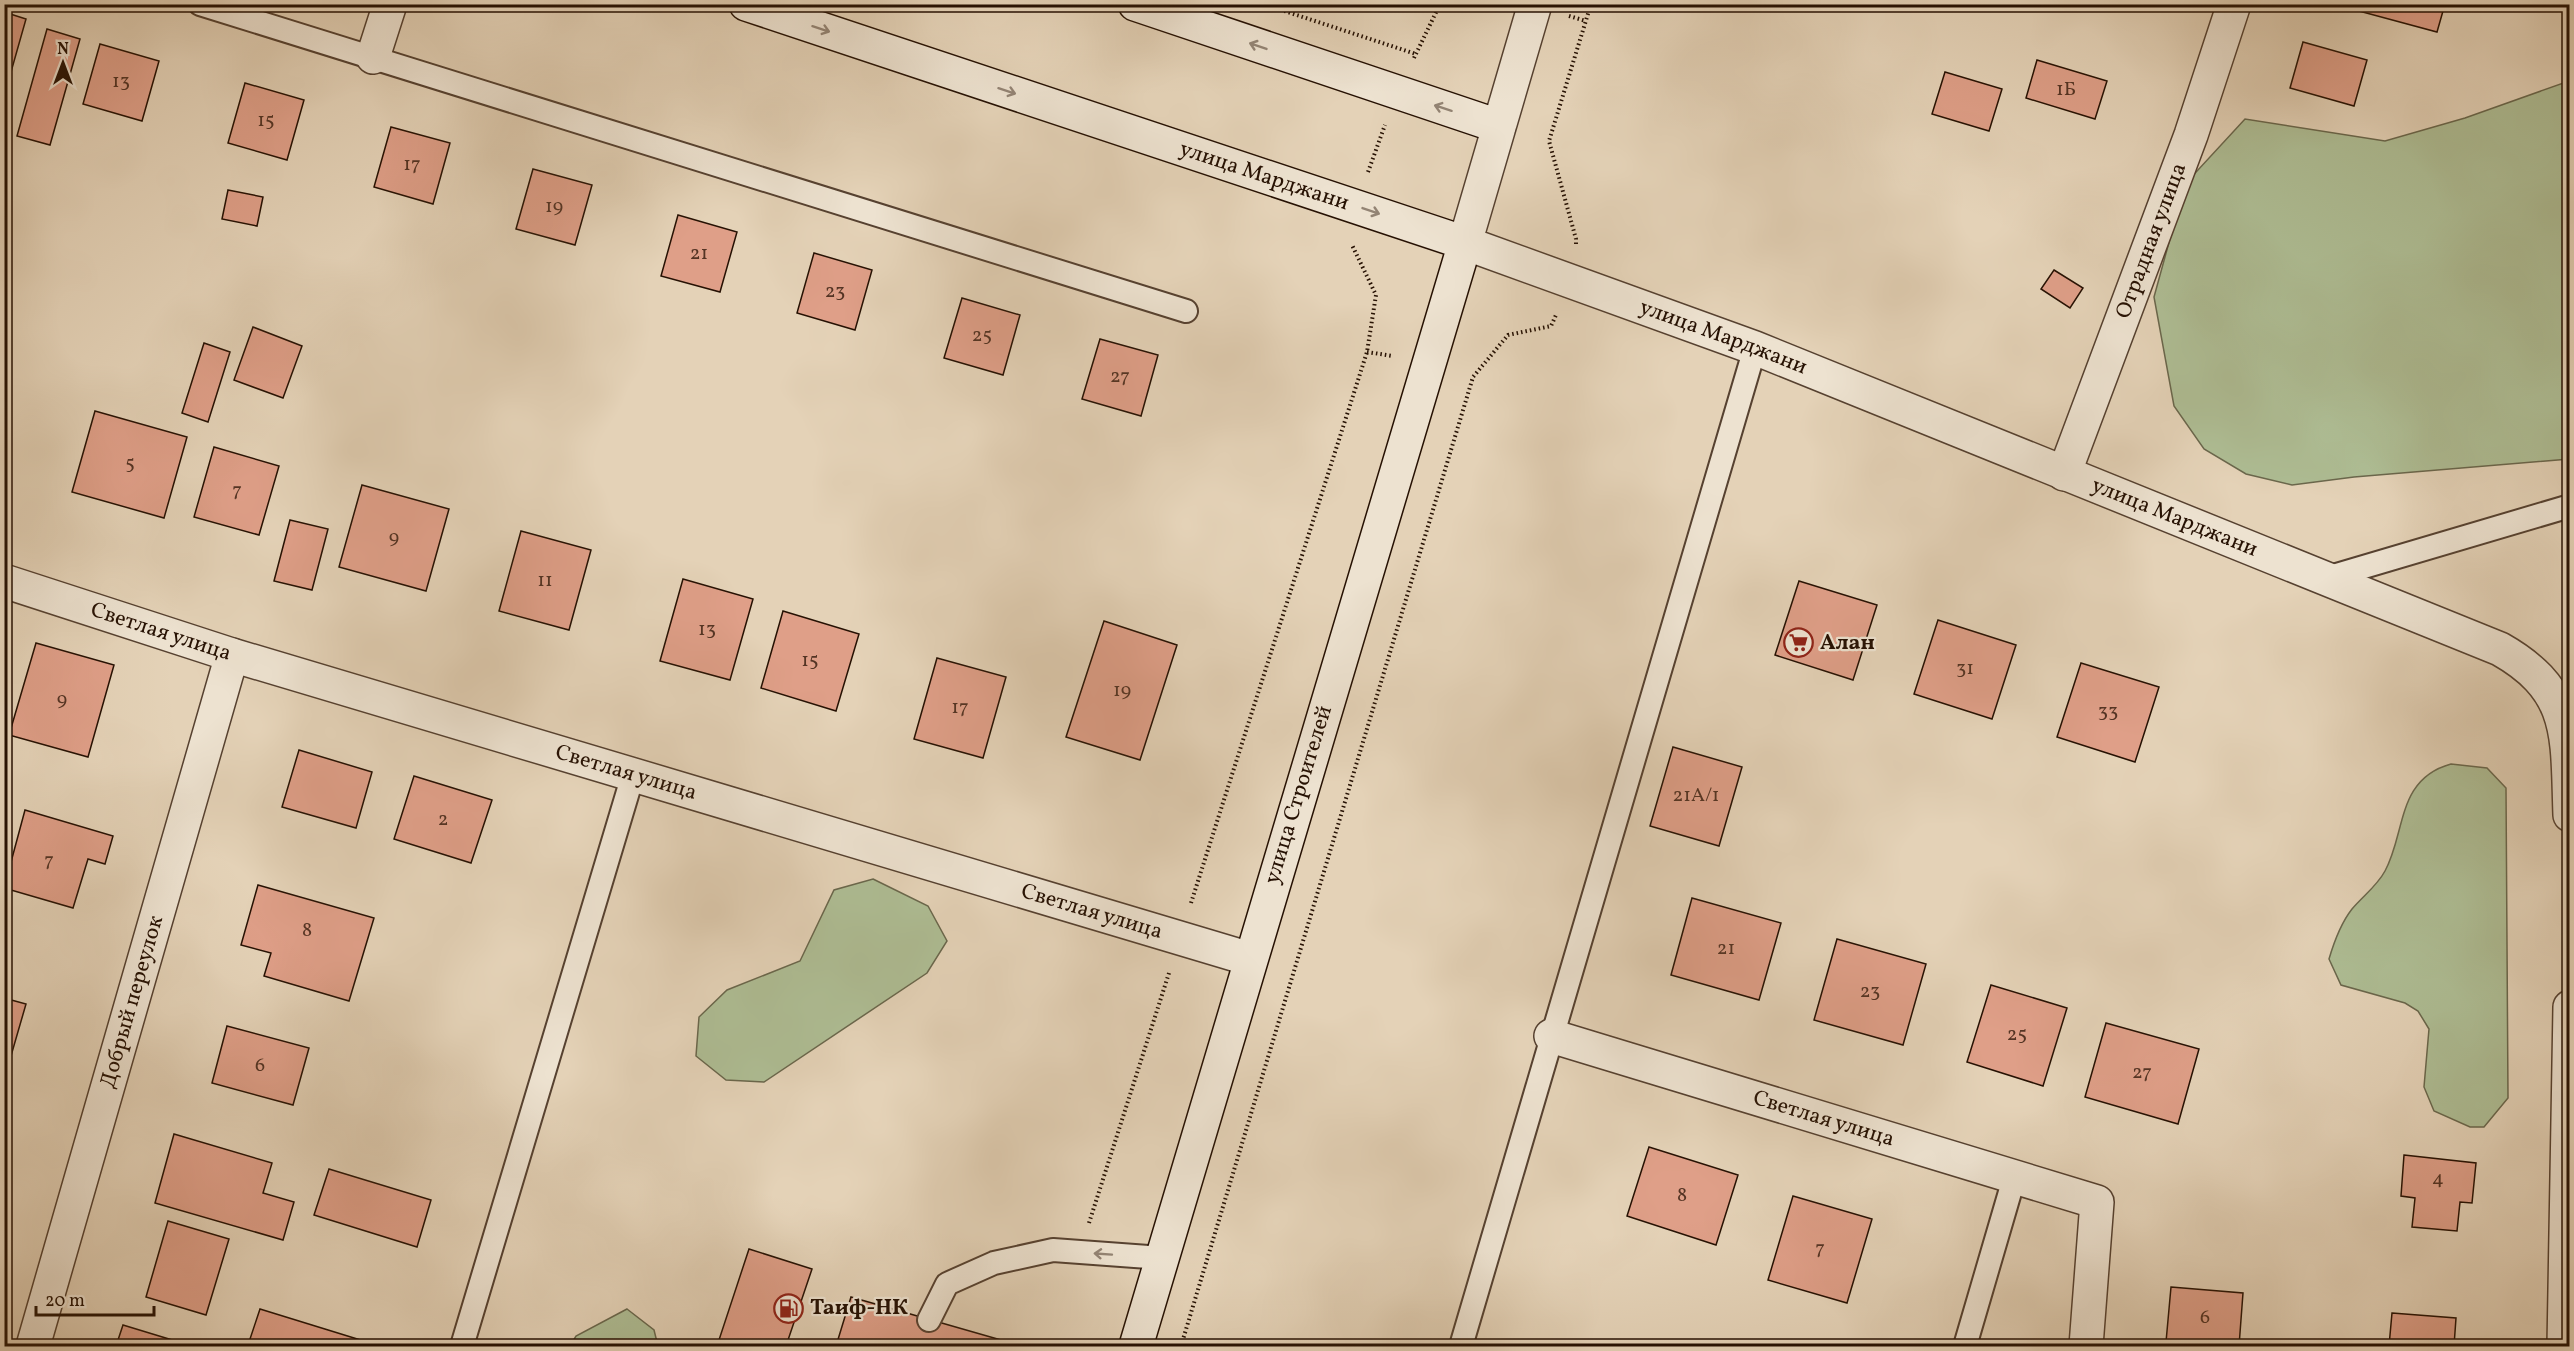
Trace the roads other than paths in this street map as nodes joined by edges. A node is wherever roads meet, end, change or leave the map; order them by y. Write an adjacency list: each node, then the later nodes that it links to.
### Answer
1 (200, 4): 7 (lane)
2 (390, 4): 7 (street)
3 (746, 4): 9 (street, улица Марджани, one-way to 9)
4 (1135, 4): 8 (street, one-way to 4)
5 (1535, 4): 8 (street, улица Строителей)
6 (2234, 4): 12 (street, Отрадная улица)
7 (373, 57): 10 (lane)
8 (1498, 126): 9 (street, улица Строителей)
9 (1465, 243): 11 (street, улица Марджани); 19 (street, улица Строителей)
10 (1186, 311)
11 (1755, 348): 12 (street, улица Марджани); 21 (lane)
12 (2064, 474): 14 (street, улица Марджани)
13 (2570, 506): 14 (lane)
14 (2323, 579): 18 (street, улица Марджани)
15 (4, 581): 16 (street, Светлая улица)
16 (232, 655): 17 (street, Светлая улица); 25 (street, Добрый переулок)
17 (633, 775): 19 (street, Светлая улица); 26 (lane)
18 (2570, 815)
19 (1250, 959): 23 (street, улица Строителей)
20 (2570, 1007): 31 (street)
21 (1551, 1036): 22 (street, Светлая улица); 28 (lane)
22 (2015, 1175): 29 (lane); 30 (street, Светлая улица)
23 (1162, 1258): 24 (lane, one-way to 24); 27 (street, улица Строителей)
24 (929, 1320)
25 (33, 1347)
26 (462, 1347)
27 (1136, 1347)
28 (1461, 1347)
29 (1965, 1347)
30 (2086, 1347)
31 (2564, 1347)

